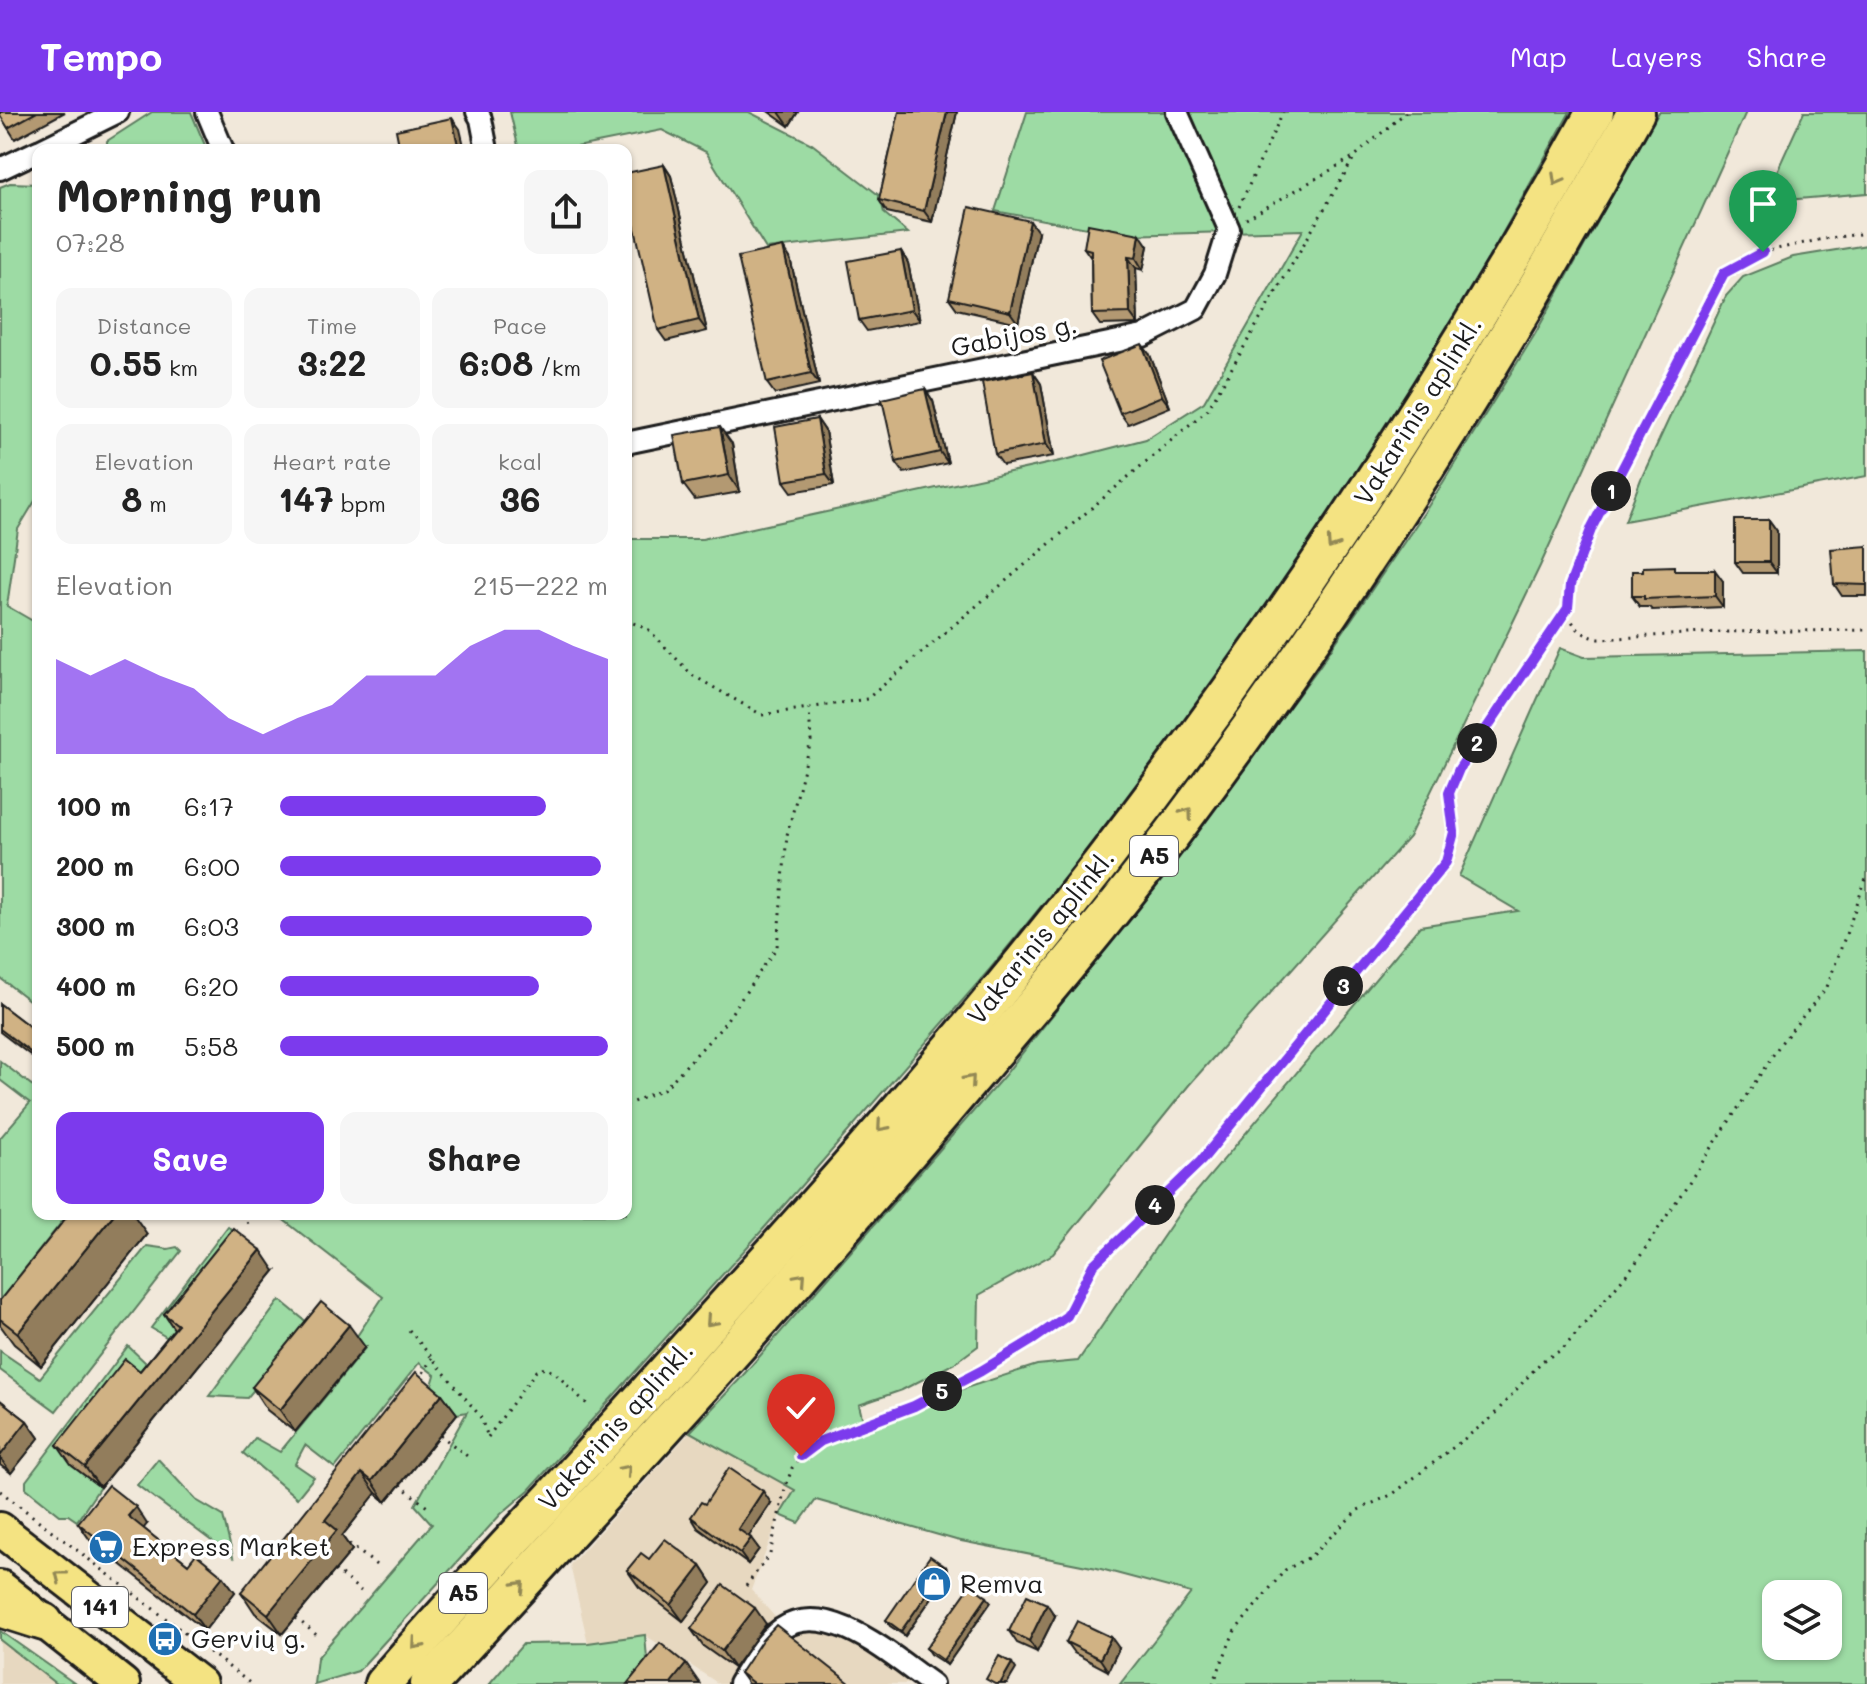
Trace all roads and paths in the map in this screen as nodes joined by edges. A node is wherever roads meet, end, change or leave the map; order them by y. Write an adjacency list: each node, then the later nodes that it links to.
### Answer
1 (207, 112): 10 (street)
2 (477, 112): 11 (street)
3 (1177, 112): 15 (street)
4 (1283, 112): 15 (path)
5 (1406, 112): 13 (path)
6 (1595, 112): 49 (highway, Vakarinis aplinkl. / A5, one-way to 49)
7 (1636, 112): 50 (highway, Vakarinis aplinkl. / A5, one-way to 7)
8 (108, 114): 9 (street)
9 (53, 144)
10 (220, 144)
11 (486, 144)
12 (32, 154): 14 (street)
13 (1355, 156): 15 (path); 21 (path)
14 (2, 165)
15 (1229, 229): 17 (street, Gabijos g.)
16 (1867, 233): 18 (path)
17 (632, 442)
18 (1568, 608): 20 (path); 39 (path)
19 (632, 623): 21 (path)
20 (1867, 630)
21 (809, 708): 23 (path)
22 (1867, 876): 53 (path)
23 (632, 1102)
24 (247, 1220): 25 (path)
25 (248, 1226)
26 (409, 1330): 27 (path)
27 (432, 1358): 28 (path); 29 (path)
28 (423, 1373)
29 (590, 1407)
30 (440, 1435): 31 (path)
31 (471, 1459)
32 (400, 1485): 34 (path)
33 (0, 1491): 48 (path)
34 (431, 1510)
35 (6, 1534): 47 (main road, 141, one-way to 35)
36 (340, 1537): 37 (path)
37 (380, 1568)
38 (335, 1570): 41 (path)
39 (746, 1586)
40 (0, 1587): 44 (main road, 141)
41 (361, 1591)
42 (0, 1608): 44 (highway)
43 (296, 1618): 45 (path)
44 (44, 1622): 46 (main road, 141)
45 (319, 1637)
46 (123, 1684)
47 (200, 1684)
48 (251, 1684)
49 (383, 1684)
50 (429, 1684)
51 (739, 1684): 52 (street)
52 (932, 1684)
53 (1213, 1684)

